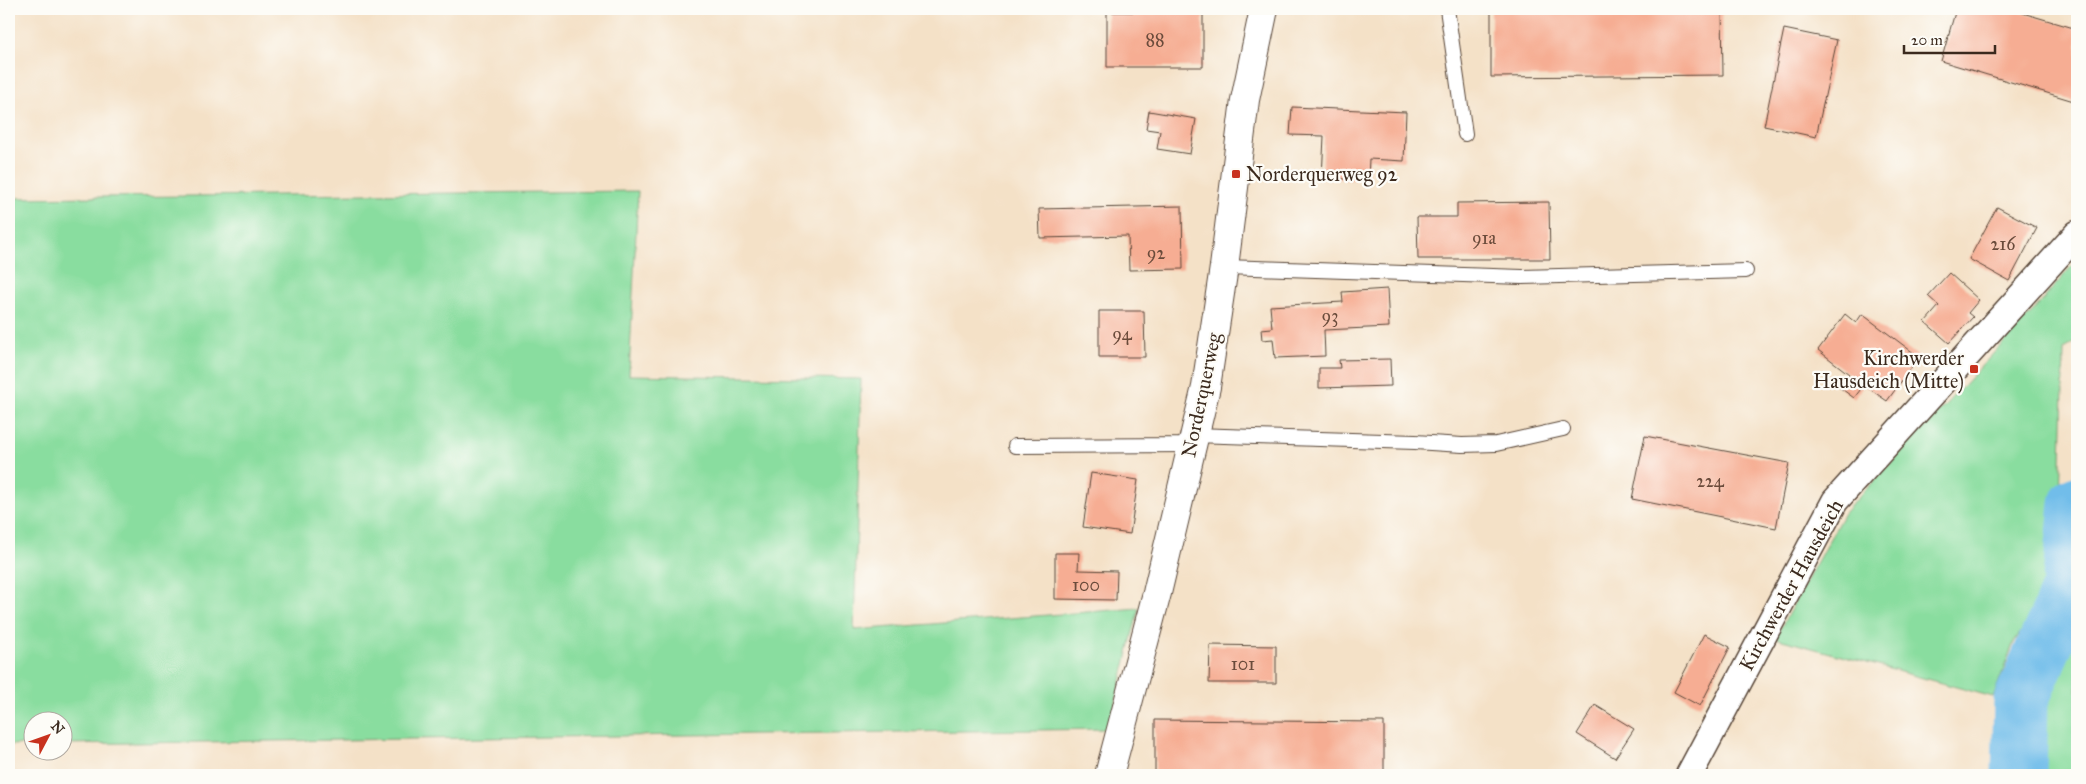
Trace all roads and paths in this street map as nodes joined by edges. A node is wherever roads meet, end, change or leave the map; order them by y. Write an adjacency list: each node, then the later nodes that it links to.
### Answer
1 (1264, 9): 5 (street, Norderquerweg)
2 (1447, 9): 3 (lane)
3 (1465, 134)
4 (2077, 234): 11 (street, Kirchwerder Hausdeich)
5 (1224, 267): 6 (lane); 8 (street, Norderquerweg)
6 (1746, 272)
7 (1564, 430): 8 (lane)
8 (1192, 440): 9 (lane); 10 (street, Norderquerweg)
9 (1015, 446)
10 (1109, 775)
11 (1689, 775)

